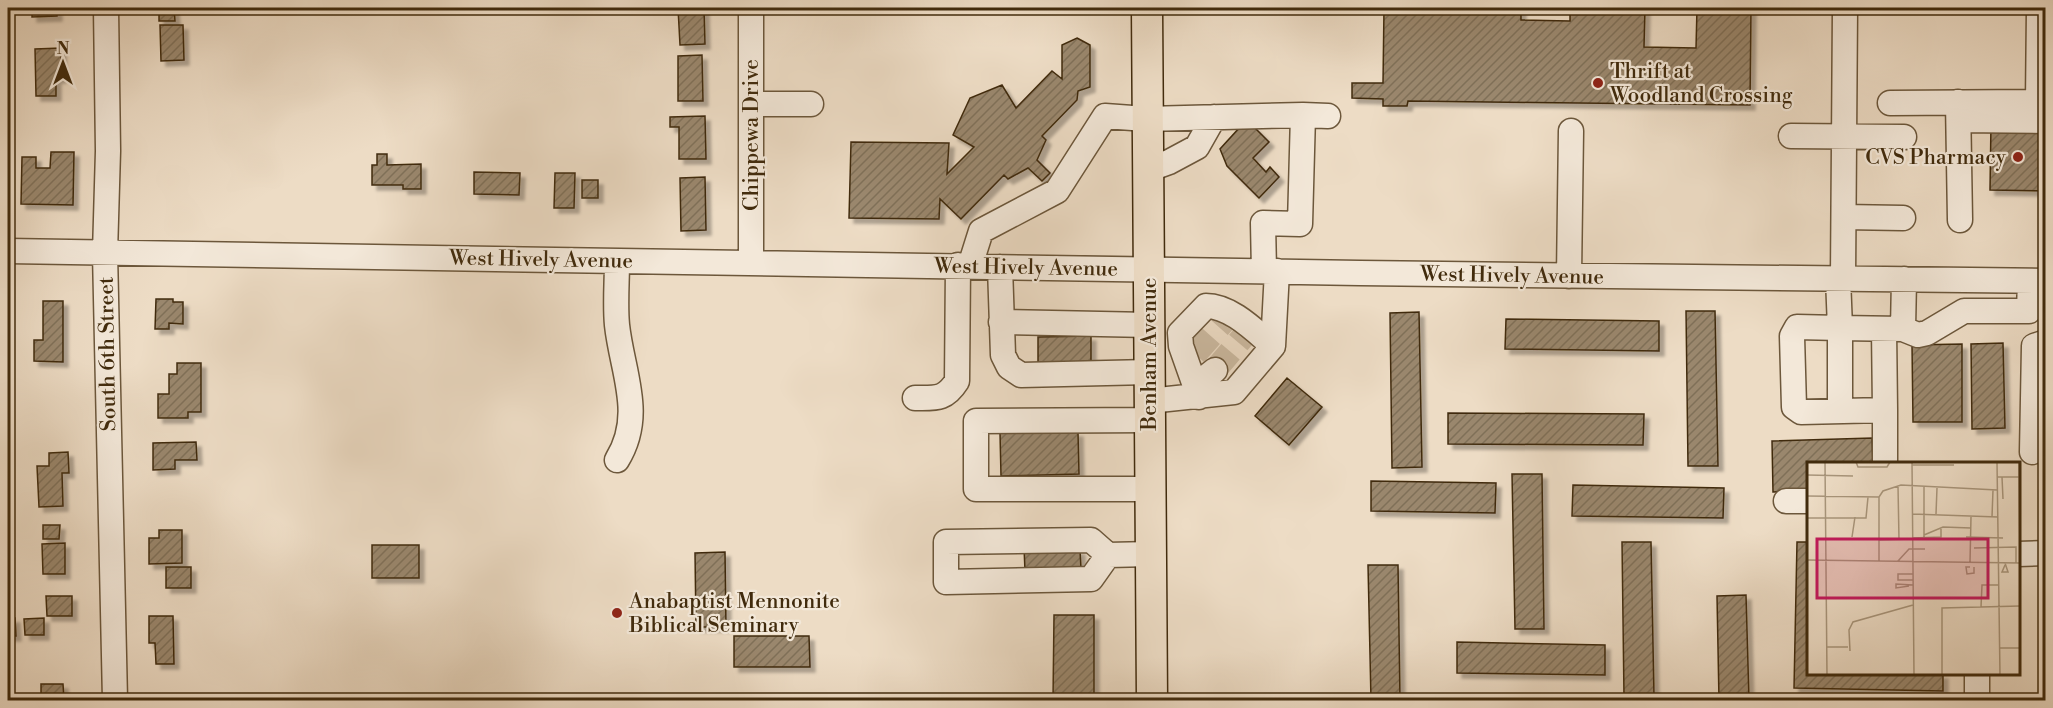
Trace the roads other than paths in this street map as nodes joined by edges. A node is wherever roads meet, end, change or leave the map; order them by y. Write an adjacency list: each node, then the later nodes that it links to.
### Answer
1 (106, 8): 24 (street, South 6th Street)
2 (751, 8): 7 (street, Chippewa Drive)
3 (1146, 8): 14 (main road, Benham Avenue)
4 (1845, 8): 17 (street)
5 (2039, 8): 9 (street)
6 (1890, 103): 10 (street)
7 (751, 104): 8 (street); 26 (street, Chippewa Drive)
8 (811, 104)
9 (2043, 108): 10 (street)
10 (1958, 111): 22 (street)
11 (1303, 115): 12 (street); 13 (street); 30 (street)
12 (1328, 116)
13 (1214, 117): 14 (street); 19 (street)
14 (1146, 119): 19 (main road, Benham Avenue); 27 (street)
15 (1571, 131): 31 (street)
16 (1791, 136): 17 (street)
17 (1845, 137): 18 (street); 20 (street)
18 (1904, 137)
19 (1147, 170): 29 (main road, Benham Avenue)
20 (1845, 217): 21 (street); 32 (street)
21 (1903, 218)
22 (1960, 220)
23 (8, 251): 24 (street, West Hively Avenue)
24 (105, 254): 25 (street, West Hively Avenue); 56 (street, South 6th Street)
25 (617, 261): 26 (street, West Hively Avenue); 48 (street)
26 (751, 262): 27 (street, West Hively Avenue)
27 (964, 266): 28 (street, West Hively Avenue); 43 (street)
28 (1000, 267): 29 (street, West Hively Avenue); 36 (street)
29 (1148, 269): 30 (street, West Hively Avenue); 37 (main road, Benham Avenue)
30 (1271, 271): 31 (street, West Hively Avenue); 41 (street)
31 (1569, 276): 32 (street, West Hively Avenue)
32 (1840, 278): 33 (street, West Hively Avenue); 38 (street)
33 (1904, 279): 34 (street, West Hively Avenue); 39 (street)
34 (2038, 281): 35 (street)
35 (2037, 311): 39 (street)
36 (1001, 322): 37 (street); 44 (street)
37 (1149, 325): 44 (main road, Benham Avenue)
38 (1840, 328): 39 (street); 46 (street); 46 (street)
39 (1894, 329): 45 (street)
40 (2046, 342): 47 (street)
41 (1273, 346): 42 (street); 42 (street)
42 (1204, 384): 44 (street)
43 (915, 398)
44 (1149, 398): 50 (main road, Benham Avenue); 50 (street)
45 (1885, 410): 46 (street); 49 (street)
46 (1840, 411)
47 (2032, 452)
48 (617, 460)
49 (1885, 462)
50 (1150, 489): 52 (main road, Benham Avenue)
51 (2046, 553): 53 (street)
52 (1151, 554): 54 (street); 57 (main road, Benham Avenue)
53 (2020, 554)
54 (1108, 555): 54 (street)
55 (1977, 675): 58 (street)
56 (115, 700)
57 (1152, 700)
58 (1977, 700)

